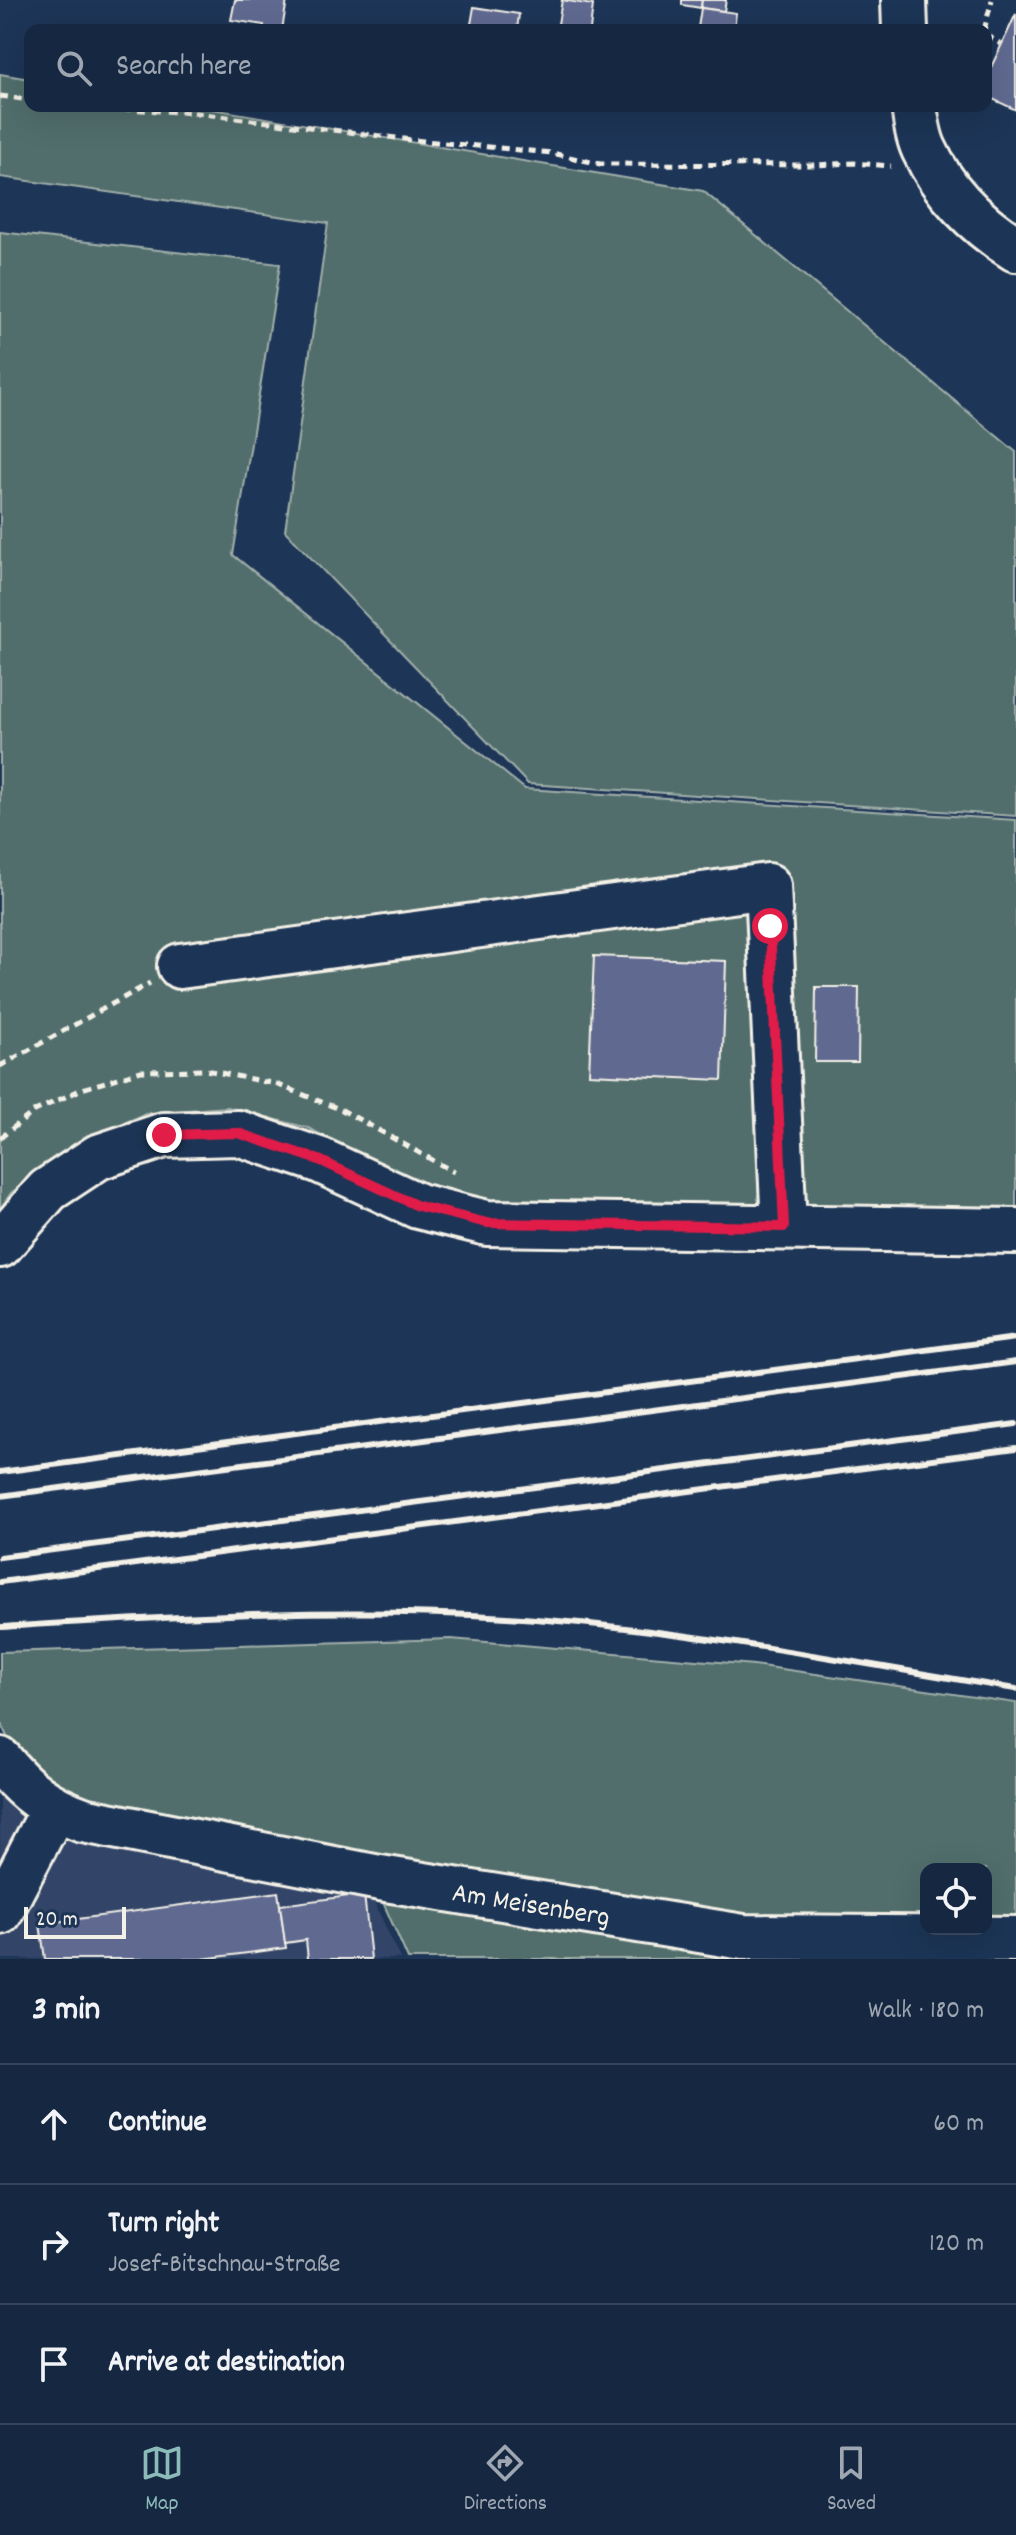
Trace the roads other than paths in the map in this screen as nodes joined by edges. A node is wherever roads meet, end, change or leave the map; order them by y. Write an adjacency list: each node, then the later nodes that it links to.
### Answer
1 (904, 0): 2 (street)
2 (905, 24)
3 (915, 112): 4 (street)
4 (1016, 249)
5 (180, 966): 6 (street)
6 (784, 1227): 7 (street); 8 (street)
7 (1016, 1231)
8 (0, 1245)
9 (0, 1760): 10 (street, Am Meisenberg)
10 (54, 1809): 11 (street); 12 (street, Am Meisenberg)
11 (0, 1912)
12 (1016, 1939)

